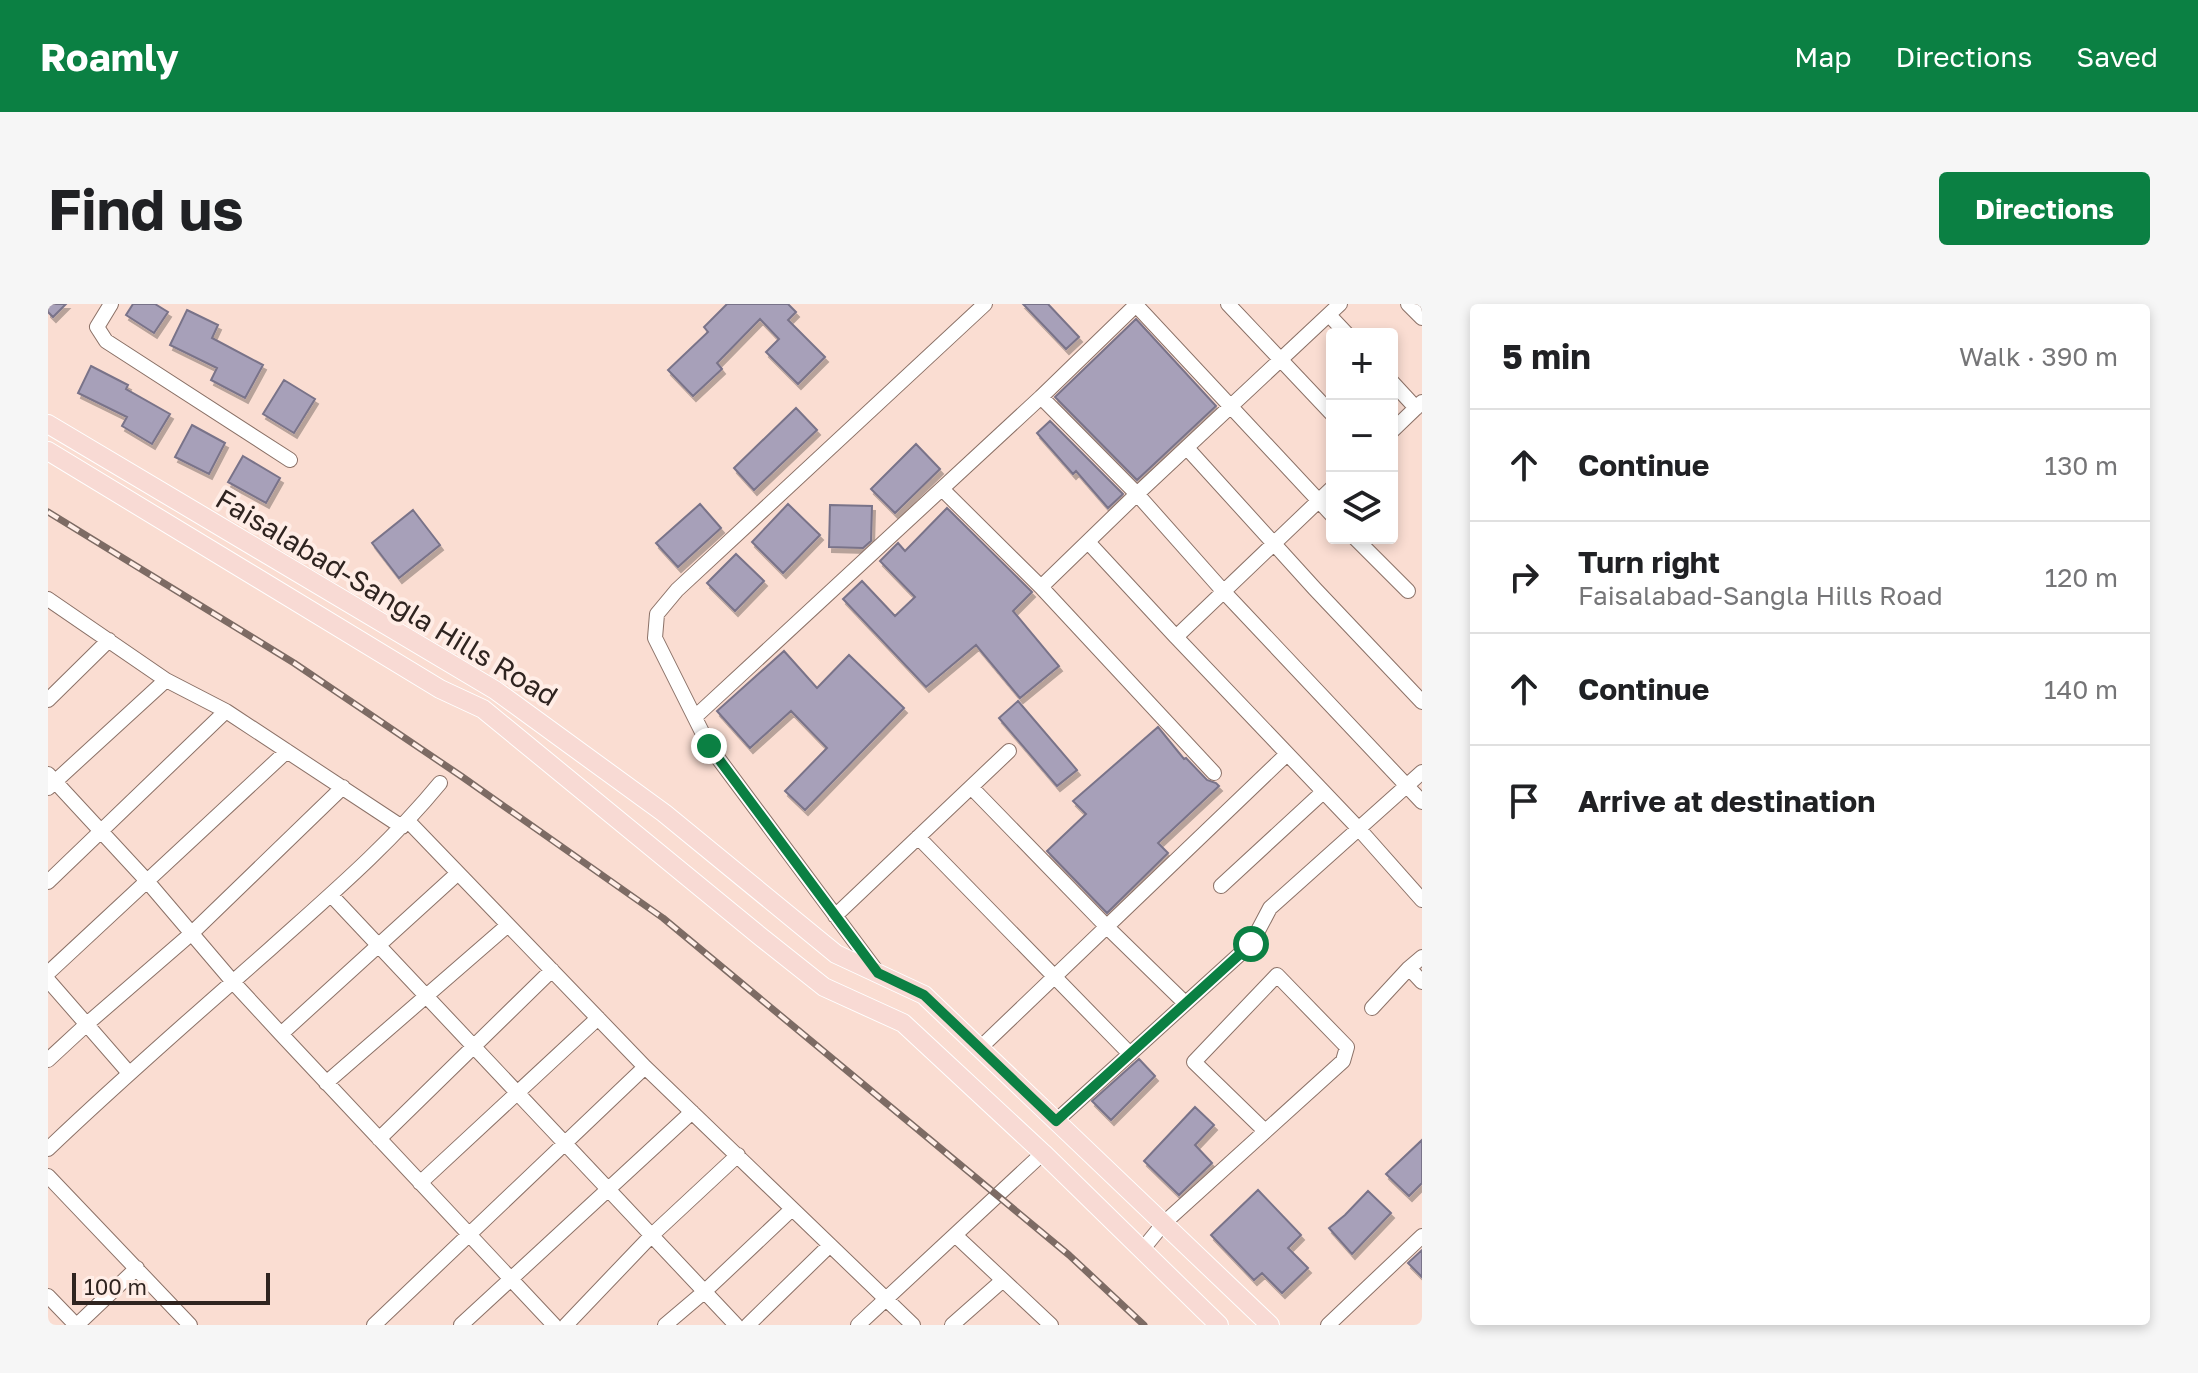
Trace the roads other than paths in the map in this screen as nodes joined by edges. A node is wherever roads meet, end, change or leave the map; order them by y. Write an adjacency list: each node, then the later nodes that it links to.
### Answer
1 (111, 304): 20 (street)
2 (985, 304): 39 (street)
3 (1137, 304): 12 (street); 13 (street)
4 (1228, 304): 10 (street)
5 (1340, 304): 7 (street)
6 (1408, 304): 8 (street)
7 (1329, 315): 9 (street); 10 (street)
8 (1422, 318)
9 (1341, 328)
10 (1281, 358): 13 (street); 15 (street)
11 (1398, 387): 14 (street)
12 (1041, 397): 21 (street); 22 (street)
13 (1231, 405): 18 (street); 24 (street)
14 (1419, 405): 17 (street)
15 (1326, 407)
16 (48, 424): 71 (main road, Faisalabad-Sangla Hills Road)
17 (1398, 425)
18 (1187, 448): 22 (street); 27 (street)
19 (48, 451): 91 (main road, Faisalabad-Sangla Hills Road)
20 (290, 460)
21 (942, 489): 29 (street); 39 (street)
22 (1137, 494): 26 (street); 31 (street)
23 (1326, 494): 24 (street)
24 (1318, 501): 25 (street); 27 (street)
25 (1326, 509)
26 (1088, 542): 29 (street); 33 (street)
27 (1274, 544): 31 (street); 36 (street)
28 (1361, 544): 30 (street)
29 (1041, 587): 44 (street)
30 (1408, 591)
31 (1224, 592): 33 (street); 47 (street)
32 (50, 604): 34 (street)
33 (1176, 637): 42 (street)
34 (109, 640): 35 (street); 37 (street)
35 (166, 680): 38 (street); 45 (street)
36 (1419, 693)
37 (48, 700)
38 (226, 711): 40 (street); 54 (street)
39 (695, 717): 62 (street)
40 (287, 751): 48 (street); 57 (street)
41 (1009, 751): 49 (street)
42 (1287, 754): 50 (street); 64 (street)
43 (1422, 772): 47 (street)
44 (1214, 773)
45 (50, 781): 54 (street)
46 (440, 783): 52 (street)
47 (1406, 786): 51 (street); 53 (street)
48 (343, 787): 52 (street); 65 (street)
49 (971, 787): 55 (street); 64 (street)
50 (1323, 792): 53 (street); 59 (street)
51 (1422, 802)
52 (405, 824): 56 (street); 60 (street)
53 (1359, 829): 61 (street); 77 (street)
54 (101, 832): 57 (street); 58 (street)
55 (918, 837): 62 (street); 72 (street)
56 (458, 873): 63 (street); 66 (street)
57 (147, 881): 65 (street); 70 (street)
58 (48, 882)
59 (1221, 886)
60 (331, 895): 66 (street); 74 (street)
61 (1422, 900)
62 (835, 916): 71 (street)
63 (508, 925): 69 (street); 76 (street)
64 (1107, 927): 72 (street); 77 (street)
65 (192, 933): 74 (street); 80 (street)
66 (379, 945): 76 (street); 81 (street)
67 (1422, 957): 68 (street)
68 (1409, 968): 75 (street); 78 (street)
69 (552, 970): 79 (street); 82 (street)
70 (48, 973)
71 (878, 973): 83 (main road, Faisalabad-Sangla Hills Road)
72 (1054, 977): 83 (street); 84 (street)
73 (48, 980): 80 (street)
74 (233, 982): 81 (street); 87 (street)
75 (1422, 982)
76 (426, 995): 82 (street); 89 (street)
77 (1185, 1003): 84 (street)
78 (1372, 1008)
79 (598, 1018): 86 (street); 90 (street)
80 (88, 1023): 85 (street); 87 (street)
81 (281, 1034): 89 (street)
82 (474, 1046): 90 (street); 95 (street)
83 (980, 1048): 88 (main road, Faisalabad-Sangla Hills Road)
84 (1130, 1054): 93 (street)
85 (48, 1060)
86 (645, 1067): 92 (street); 96 (street)
87 (129, 1073): 97 (street)
88 (1006, 1073): 91 (main road); 93 (main road, Faisalabad-Sangla Hills Road)
89 (326, 1083): 95 (street)
90 (518, 1092): 96 (street); 101 (street)
91 (982, 1096): 98 (main road, Faisalabad-Sangla Hills Road)
92 (692, 1112): 99 (street); 102 (street)
93 (1056, 1121): 104 (main road, Faisalabad-Sangla Hills Road)
94 (1265, 1131): 94 (street); 104 (street)
95 (379, 1139): 101 (street)
96 (566, 1143): 102 (street); 107 (street)
97 (48, 1149)
98 (1043, 1153): 106 (street); 110 (main road, Faisalabad-Sangla Hills Road)
99 (738, 1155): 103 (street); 105 (street)
100 (48, 1176): 111 (street)
101 (420, 1183): 107 (street)
102 (608, 1189): 105 (street); 112 (street)
103 (792, 1209): 109 (street); 115 (street)
104 (1162, 1222): 110 (main road); 133 (main road, Faisalabad-Sangla Hills Road)
105 (652, 1235): 115 (street); 124 (street)
106 (955, 1235): 113 (street); 117 (street)
107 (469, 1236): 112 (street); 121 (street)
108 (1422, 1236): 134 (street)
109 (830, 1245): 117 (street); 127 (street)
110 (1140, 1248): 114 (main road, Faisalabad-Sangla Hills Road)
111 (137, 1268): 119 (street); 120 (street)
112 (510, 1279): 122 (street); 123 (street)
113 (1003, 1280): 118 (street); 130 (street)
114 (1183, 1289): 131 (main road, Faisalabad-Sangla Hills Road); 132 (main road)
115 (704, 1292): 125 (street); 126 (street)
116 (48, 1296): 119 (street)
117 (886, 1299): 128 (street); 129 (street)
118 (1044, 1323)
119 (76, 1325)
120 (190, 1325)
121 (374, 1325)
122 (461, 1325)
123 (554, 1325)
124 (566, 1325)
125 (665, 1325)
126 (736, 1325)
127 (748, 1325)
128 (858, 1325)
129 (913, 1325)
130 (952, 1325)
131 (1219, 1325)
132 (1234, 1325)
133 (1270, 1325)
134 (1328, 1325)

